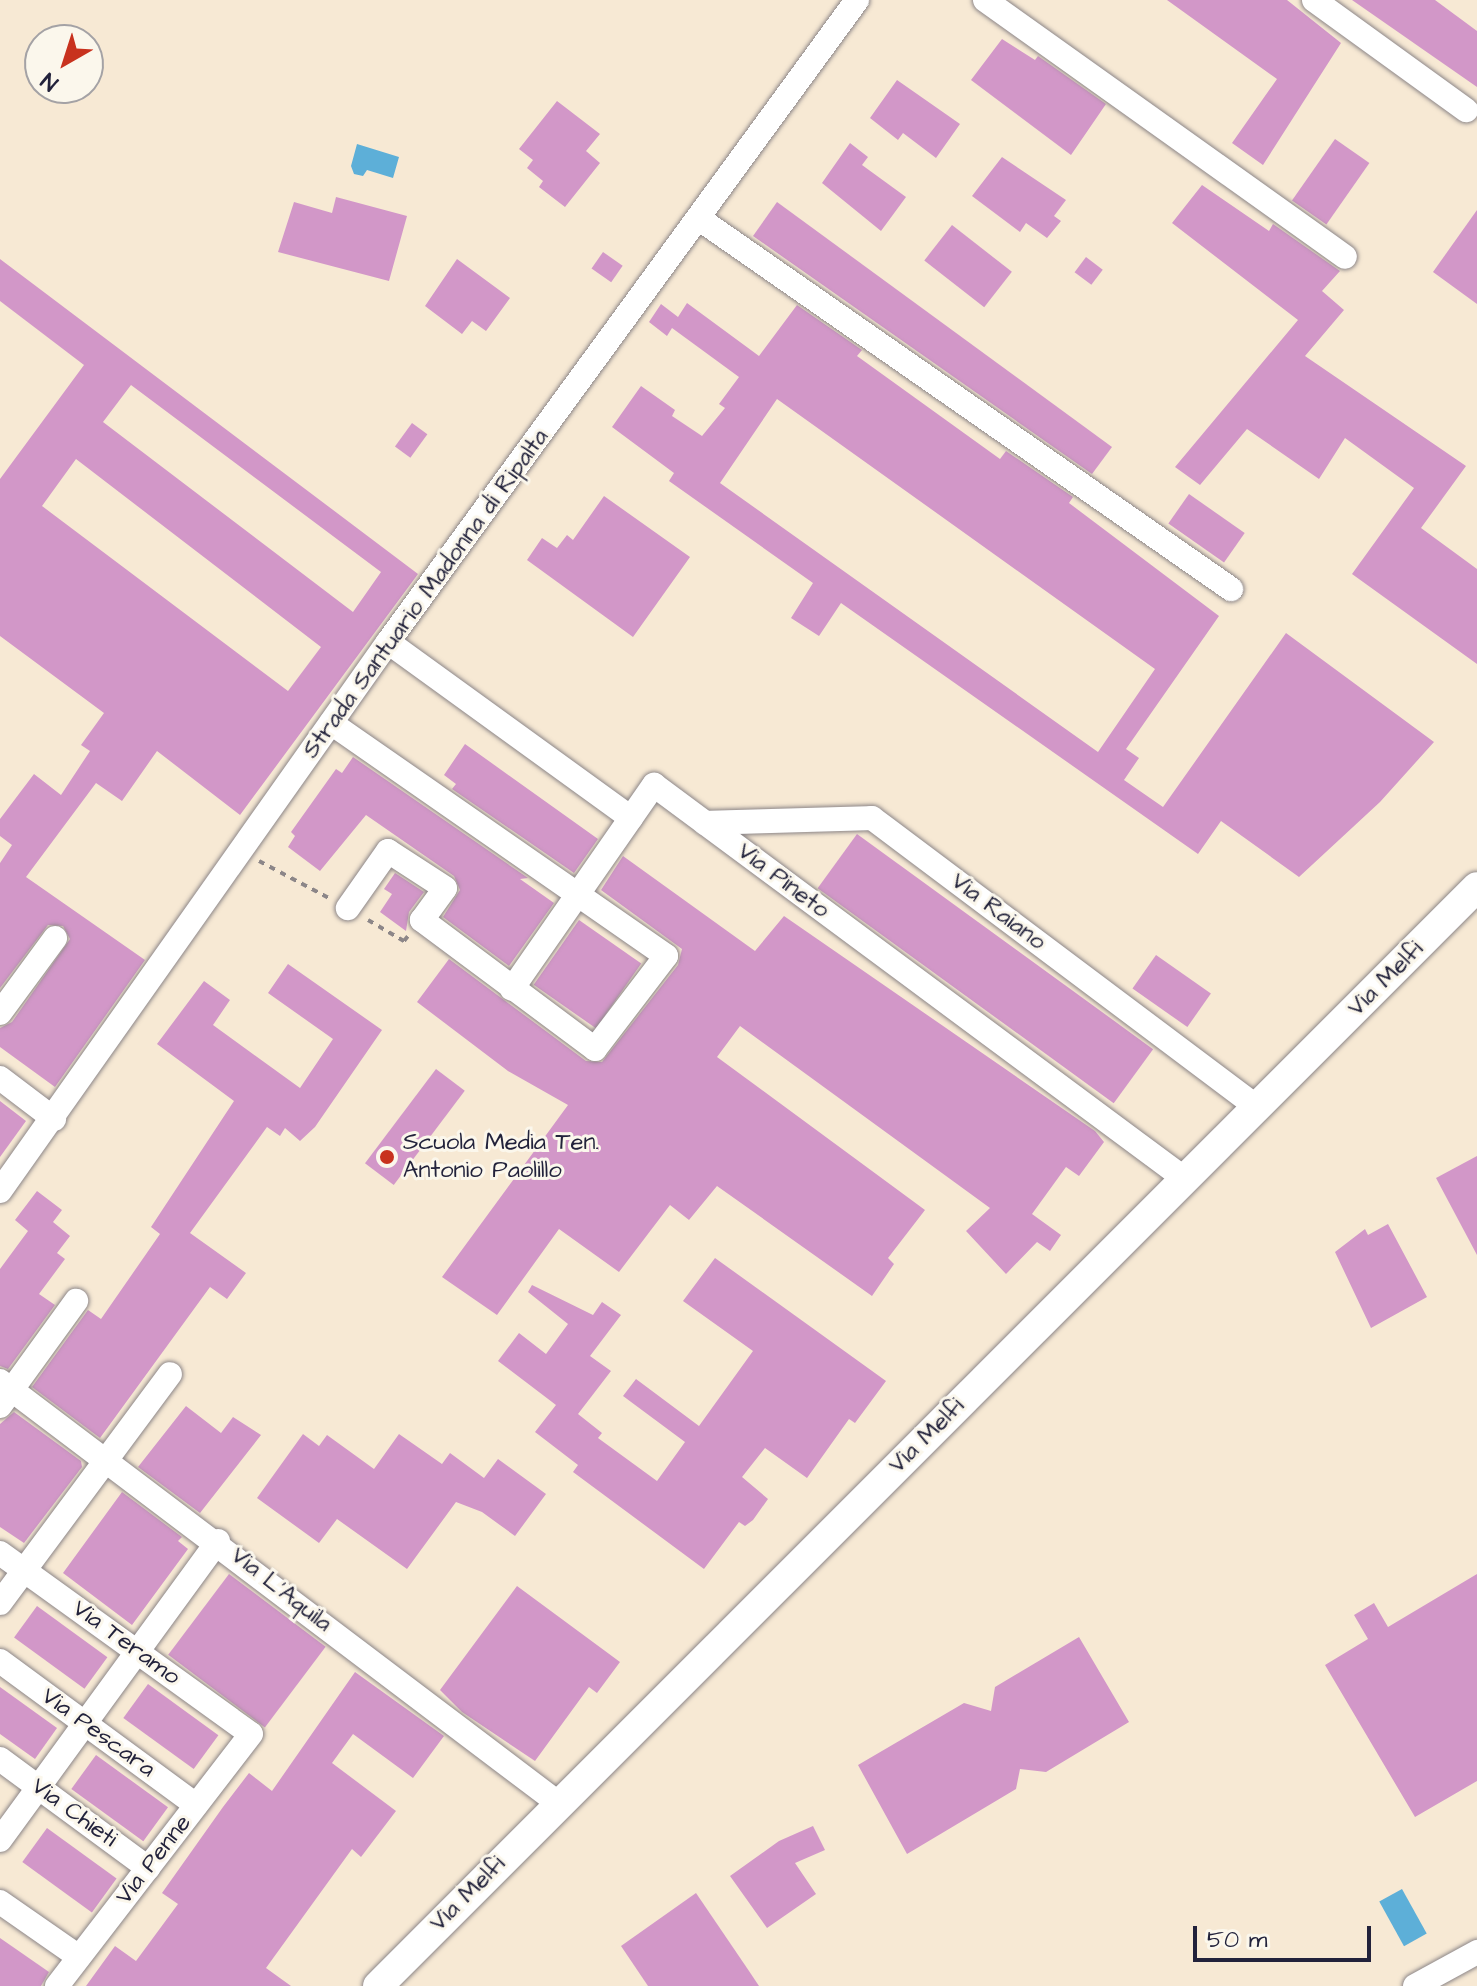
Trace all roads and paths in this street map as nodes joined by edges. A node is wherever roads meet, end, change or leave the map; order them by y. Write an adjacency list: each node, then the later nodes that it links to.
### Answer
1 (857, 0): 5 (street, Strada Santuario Madonna di Ripalta)
2 (985, 0): 6 (street)
3 (1314, 0): 4 (street)
4 (1466, 110)
5 (701, 220): 7 (street); 8 (street, Strada Santuario Madonna di Ripalta)
6 (1345, 257)
7 (1231, 589)
8 (388, 642): 9 (street, Strada Santuario Madonna di Ripalta); 10 (street)
9 (331, 723): 13 (street); 20 (street, Strada Santuario Madonna di Ripalta)
10 (631, 818): 11 (street, Via Pineto); 13 (street)
11 (705, 823): 19 (street, Via Raiano); 21 (street, Via Pineto)
12 (1477, 887): 19 (main road, Via Melfi)
13 (576, 893): 16 (street); 16 (street)
14 (348, 908): 16 (street)
15 (55, 938): 17 (street)
16 (512, 989)
17 (0, 1013)
18 (0, 1078): 20 (street)
19 (1257, 1107): 21 (main road, Via Melfi)
20 (54, 1119): 22 (street, Strada Santuario Madonna di Ripalta)
21 (1185, 1179): 37 (main road, Via Melfi)
22 (0, 1191)
23 (76, 1301): 25 (street)
24 (170, 1374): 26 (street)
25 (4, 1392): 26 (street, Via L'Aquila)
26 (107, 1460): 27 (street, Via L'Aquila); 29 (street)
27 (218, 1541): 31 (street); 37 (street, Via L'Aquila)
28 (0, 1553): 29 (street, Via Teramo)
29 (25, 1570): 30 (street); 31 (street, Via Teramo)
30 (0, 1603)
31 (136, 1651): 33 (street); 34 (street, Via Teramo)
32 (0, 1661): 33 (street, Via Pescara)
33 (84, 1723): 36 (street); 38 (street, Via Pescara)
34 (251, 1734): 38 (street, Via Penne)
35 (0, 1759): 36 (street, Via Chieti)
36 (38, 1787): 39 (street); 40 (street, Via Chieti)
37 (558, 1803): 45 (main road, Via Melfi)
38 (196, 1805): 40 (street, Via Penne)
39 (0, 1840)
40 (148, 1868): 43 (street, Via Penne)
41 (0, 1902): 43 (street)
42 (1477, 1952): 46 (street)
43 (79, 1957): 44 (street, Via Penne)
44 (65, 1983)
45 (378, 1986)
46 (1415, 1986)

